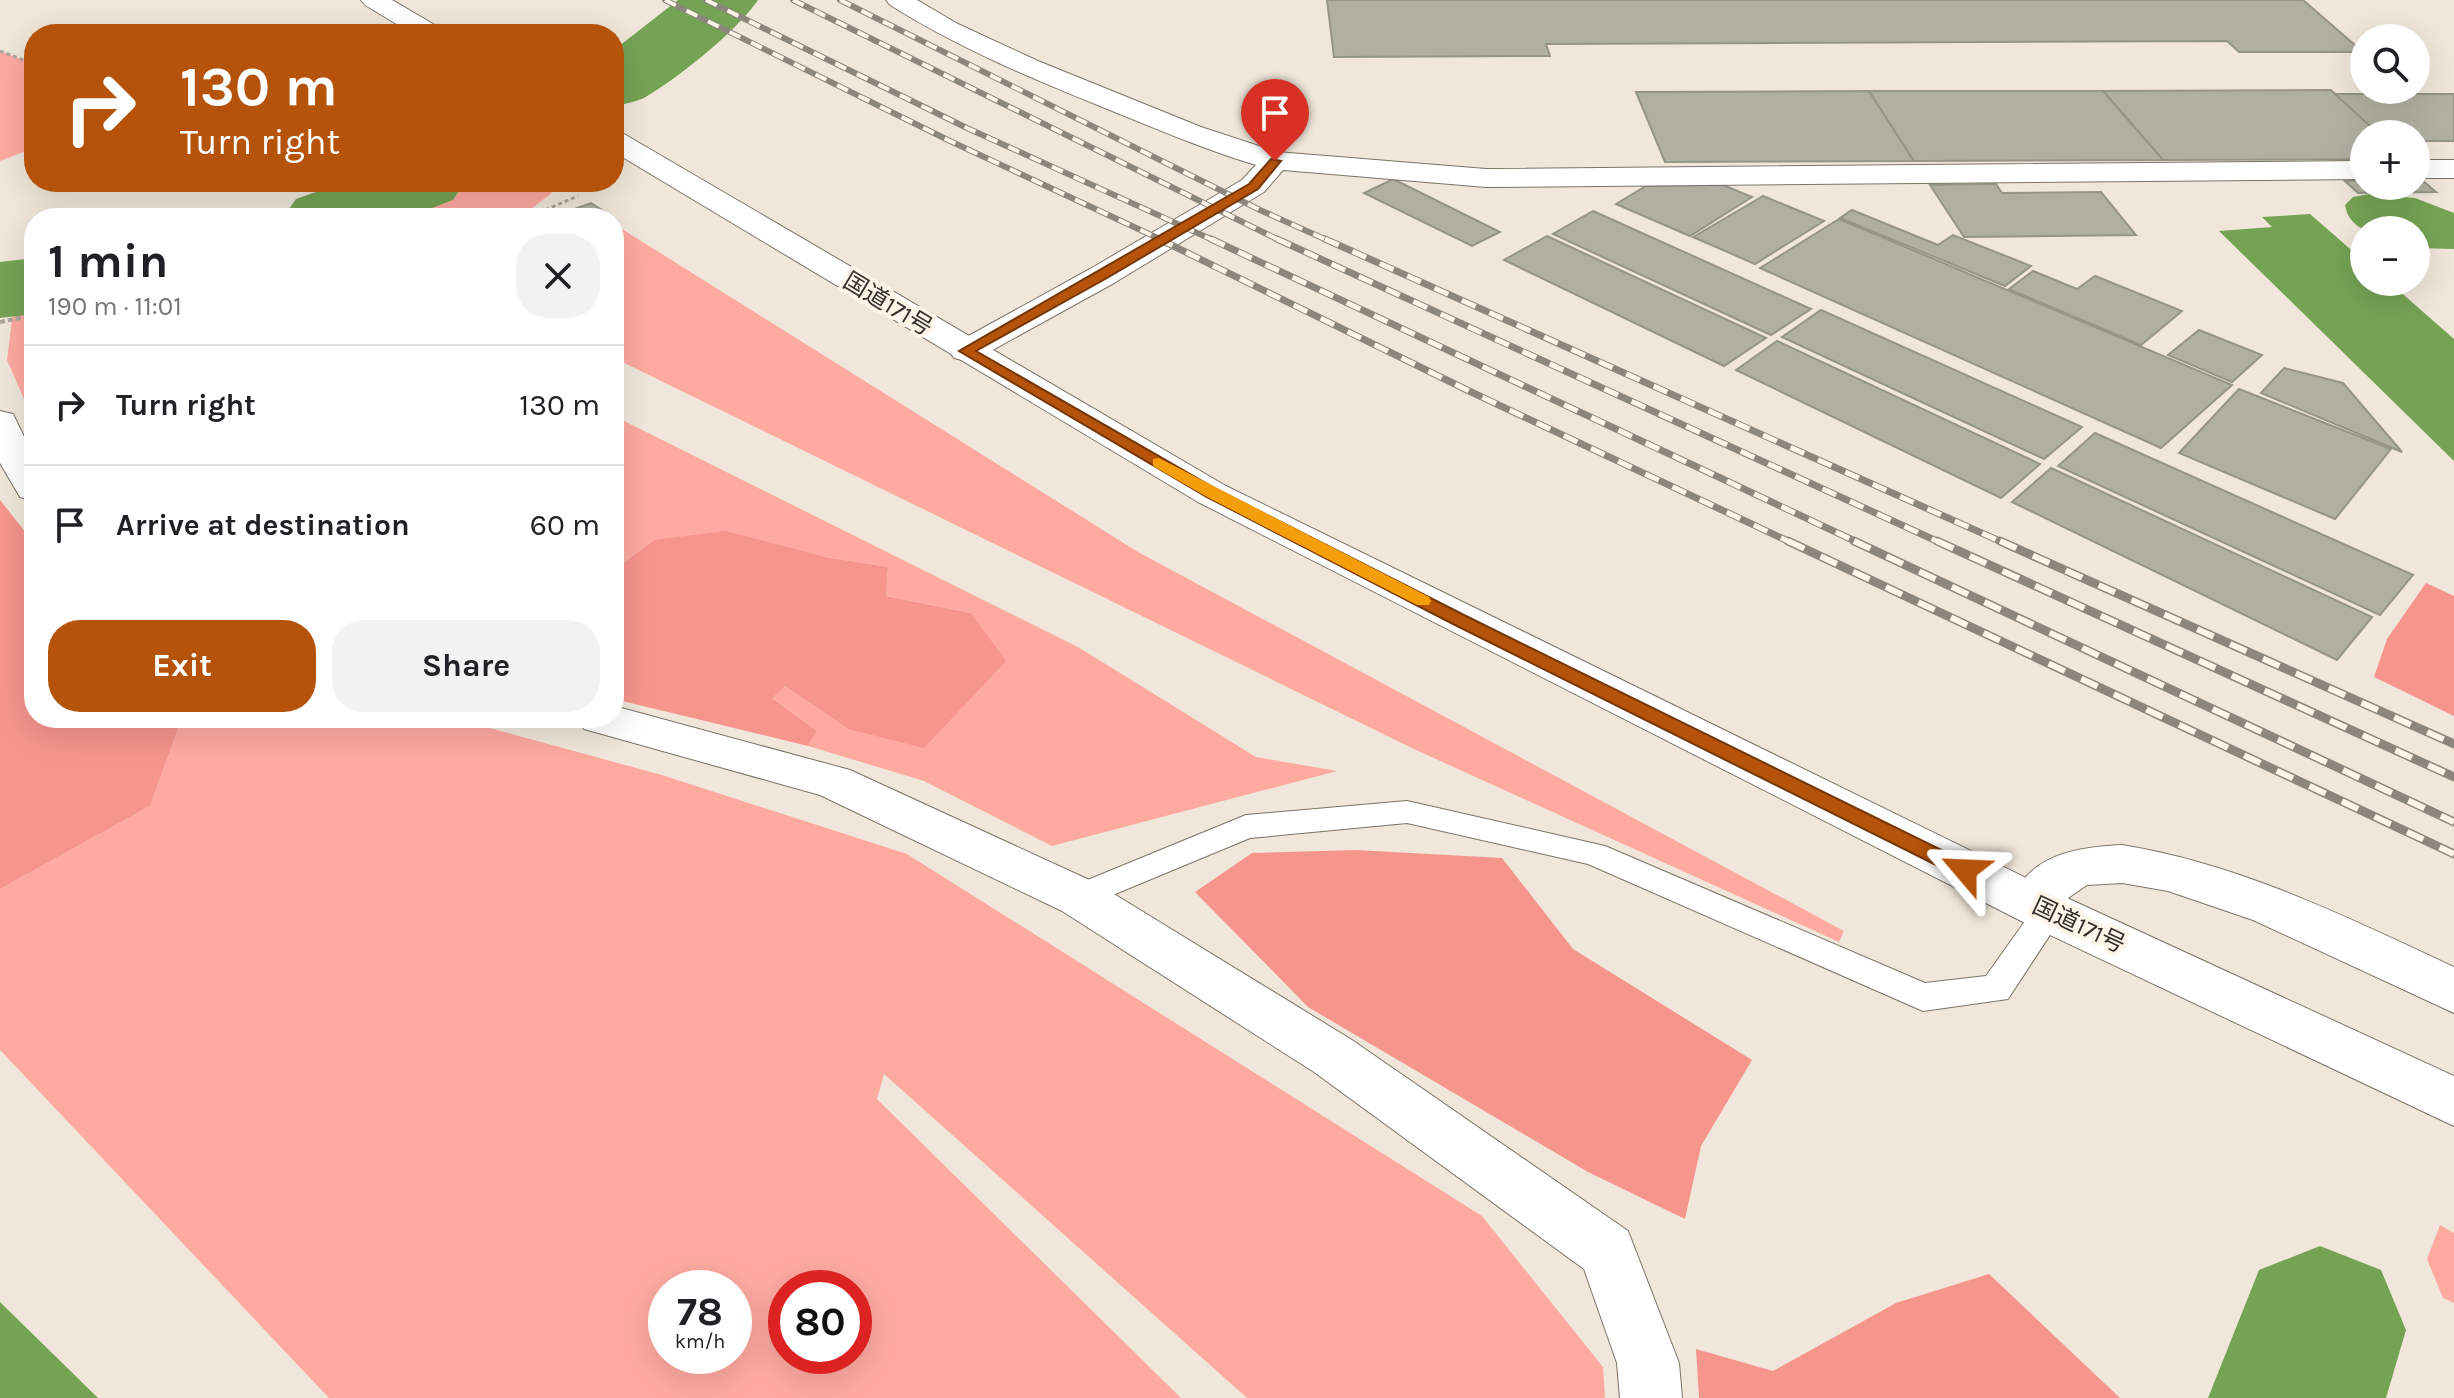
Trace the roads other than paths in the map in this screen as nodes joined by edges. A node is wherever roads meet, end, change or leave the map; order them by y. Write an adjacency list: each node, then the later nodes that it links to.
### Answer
1 (374, 0): 3 (main road)
2 (899, 0): 5 (main road)
3 (414, 24)
4 (624, 146): 9 (main road, 国道171号)
5 (1275, 161): 8 (main road); 9 (main road)
6 (2430, 169): 7 (main road)
7 (2454, 169)
8 (2350, 170)
9 (966, 351): 14 (main road, 国道171号)
10 (0, 422): 11 (main road)
11 (24, 472)
12 (624, 725): 13 (main road)
13 (1079, 897): 14 (lane); 17 (main road)
14 (2049, 912): 15 (main road); 16 (main road, 国道171号)
15 (2454, 991)
16 (2454, 1102)
17 (1651, 1398)

